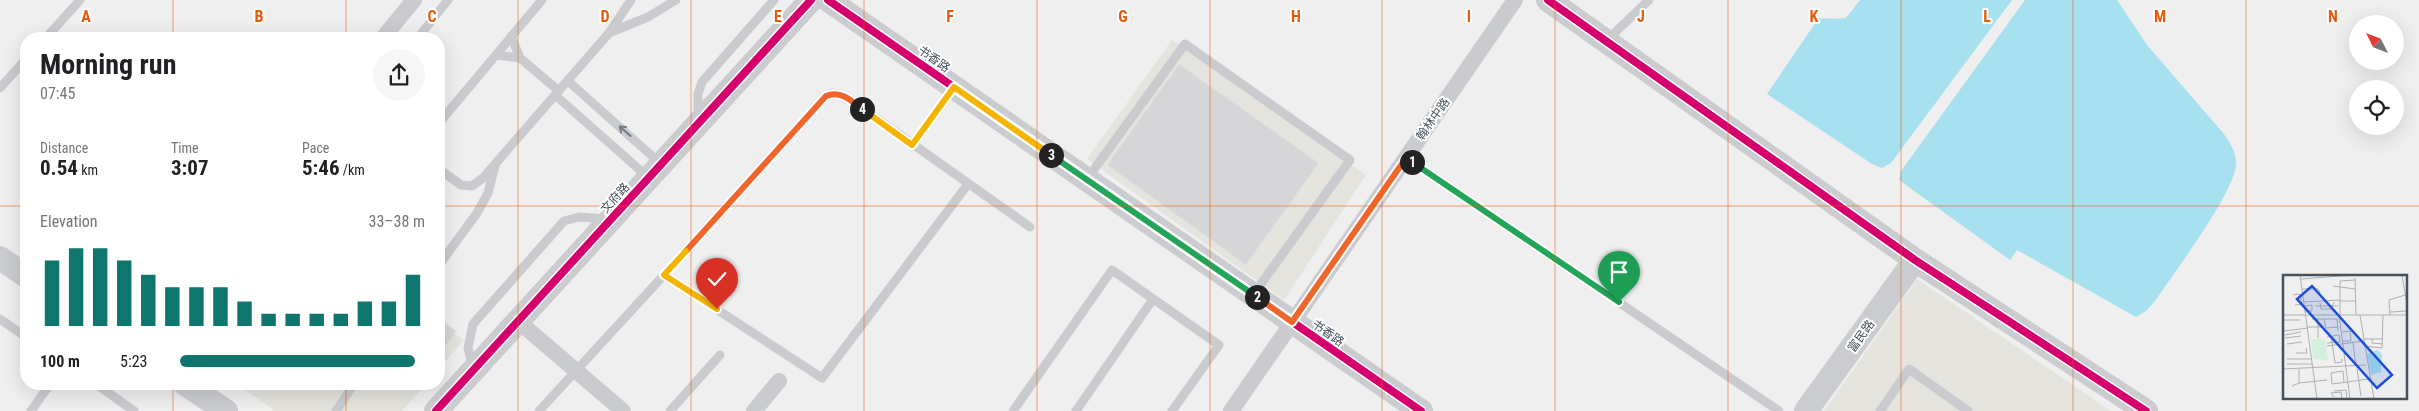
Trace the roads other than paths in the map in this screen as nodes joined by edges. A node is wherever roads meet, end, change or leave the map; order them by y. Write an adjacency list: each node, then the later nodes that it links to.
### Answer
1 (80, 0): 13 (lane)
2 (414, 0): 14 (street)
3 (448, 0): 15 (lane)
4 (542, 0): 17 (lane)
5 (632, 0): 16 (lane)
6 (676, 0): 16 (lane)
7 (774, 0): 27 (lane)
8 (811, 0): 27 (street, 文府路)
9 (828, 0): 23 (street, 书香路)
10 (1515, 0): 29 (street, 翰林中路)
11 (1548, 0): 18 (street)
12 (1649, 0): 18 (lane)
13 (51, 32)
14 (388, 32)
15 (423, 32)
16 (609, 33): 22 (lane)
17 (511, 36): 19 (lane); 20 (lane)
18 (1606, 41): 39 (street)
19 (496, 55): 20 (lane); 26 (lane)
20 (520, 58): 25 (lane)
21 (20, 66): 24 (lane)
22 (568, 81): 25 (lane); 31 (lane, one-way to 22)
23 (954, 87): 28 (lane); 33 (street, 书香路)
24 (0, 88)
25 (557, 93): 30 (lane); 31 (lane)
26 (445, 116)
27 (698, 124): 31 (street, 文府路)
28 (912, 145): 34 (lane); 41 (lane)
29 (1406, 158): 46 (street, 翰林中路); 70 (lane)
30 (495, 164): 32 (lane); 37 (lane)
31 (655, 171): 35 (street, 文府路)
32 (445, 173)
33 (1087, 180): 42 (street, 书香路); 42 (lane)
34 (968, 184): 36 (lane); 41 (lane)
35 (611, 220): 45 (street, 文府路); 49 (lane)
36 (1030, 227)
37 (445, 257)
38 (0, 258): 40 (street)
39 (1915, 260): 71 (street, 富民路); 74 (street)
40 (20, 272)
41 (664, 275): 50 (lane)
42 (1253, 295): 46 (street, 书香路)
43 (1153, 299): 65 (lane); 66 (lane); 67 (lane)
44 (0, 319): 47 (lane)
45 (518, 321): 49 (street, 文府路); 50 (street)
46 (1292, 322): 68 (street, 翰林中路); 69 (street, 书香路)
47 (20, 333)
48 (720, 355): 63 (lane)
49 (474, 370): 60 (street, 文府路)
50 (576, 371): 61 (lane); 62 (street)
51 (779, 381): 64 (street)
52 (46, 390): 57 (lane)
53 (104, 390): 58 (lane)
54 (196, 390): 56 (street)
55 (350, 390): 59 (lane)
56 (219, 403)
57 (31, 411)
58 (134, 411)
59 (336, 411)
60 (436, 411)
61 (540, 411)
62 (623, 411)
63 (670, 411)
64 (754, 411)
65 (1013, 411)
66 (1076, 411)
67 (1172, 411)
68 (1231, 411)
69 (1421, 411)
70 (1779, 411)
71 (1806, 411)
72 (1880, 411): 73 (lane)
73 (1968, 411)
74 (2146, 411)

